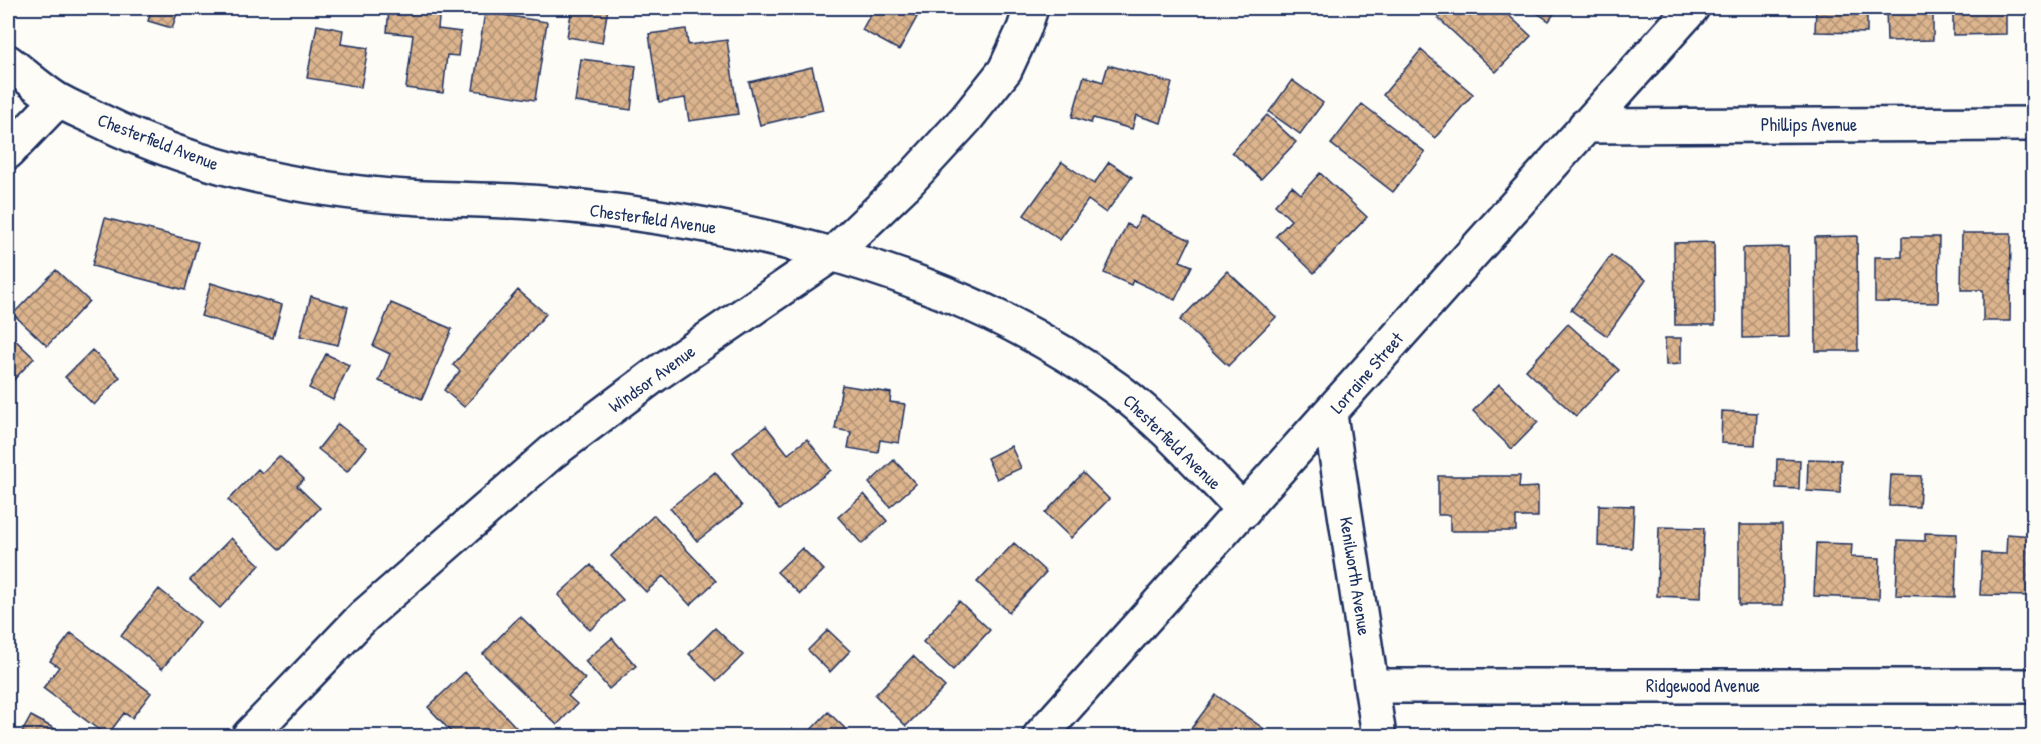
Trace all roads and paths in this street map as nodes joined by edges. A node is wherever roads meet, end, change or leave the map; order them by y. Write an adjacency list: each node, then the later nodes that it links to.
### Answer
1 (1031, 8): 8 (street, Windsor Avenue)
2 (1692, 8): 6 (street, Lorraine Street)
3 (8, 62): 4 (street, Chesterfield Avenue)
4 (58, 100): 7 (street); 8 (street, Chesterfield Avenue)
5 (2034, 124): 6 (street, Phillips Avenue)
6 (1585, 126): 9 (street, Lorraine Street)
7 (8, 152)
8 (834, 254): 10 (street, Chesterfield Avenue); 13 (street, Windsor Avenue)
9 (1330, 415): 10 (street, Lorraine Street); 11 (street, Kenilworth Avenue)
10 (1244, 511): 14 (street, Lorraine Street)
11 (1372, 686): 12 (street, Ridgewood Avenue); 15 (street, Kenilworth Avenue)
12 (2034, 686)
13 (249, 736)
14 (1040, 736)
15 (1378, 736)

